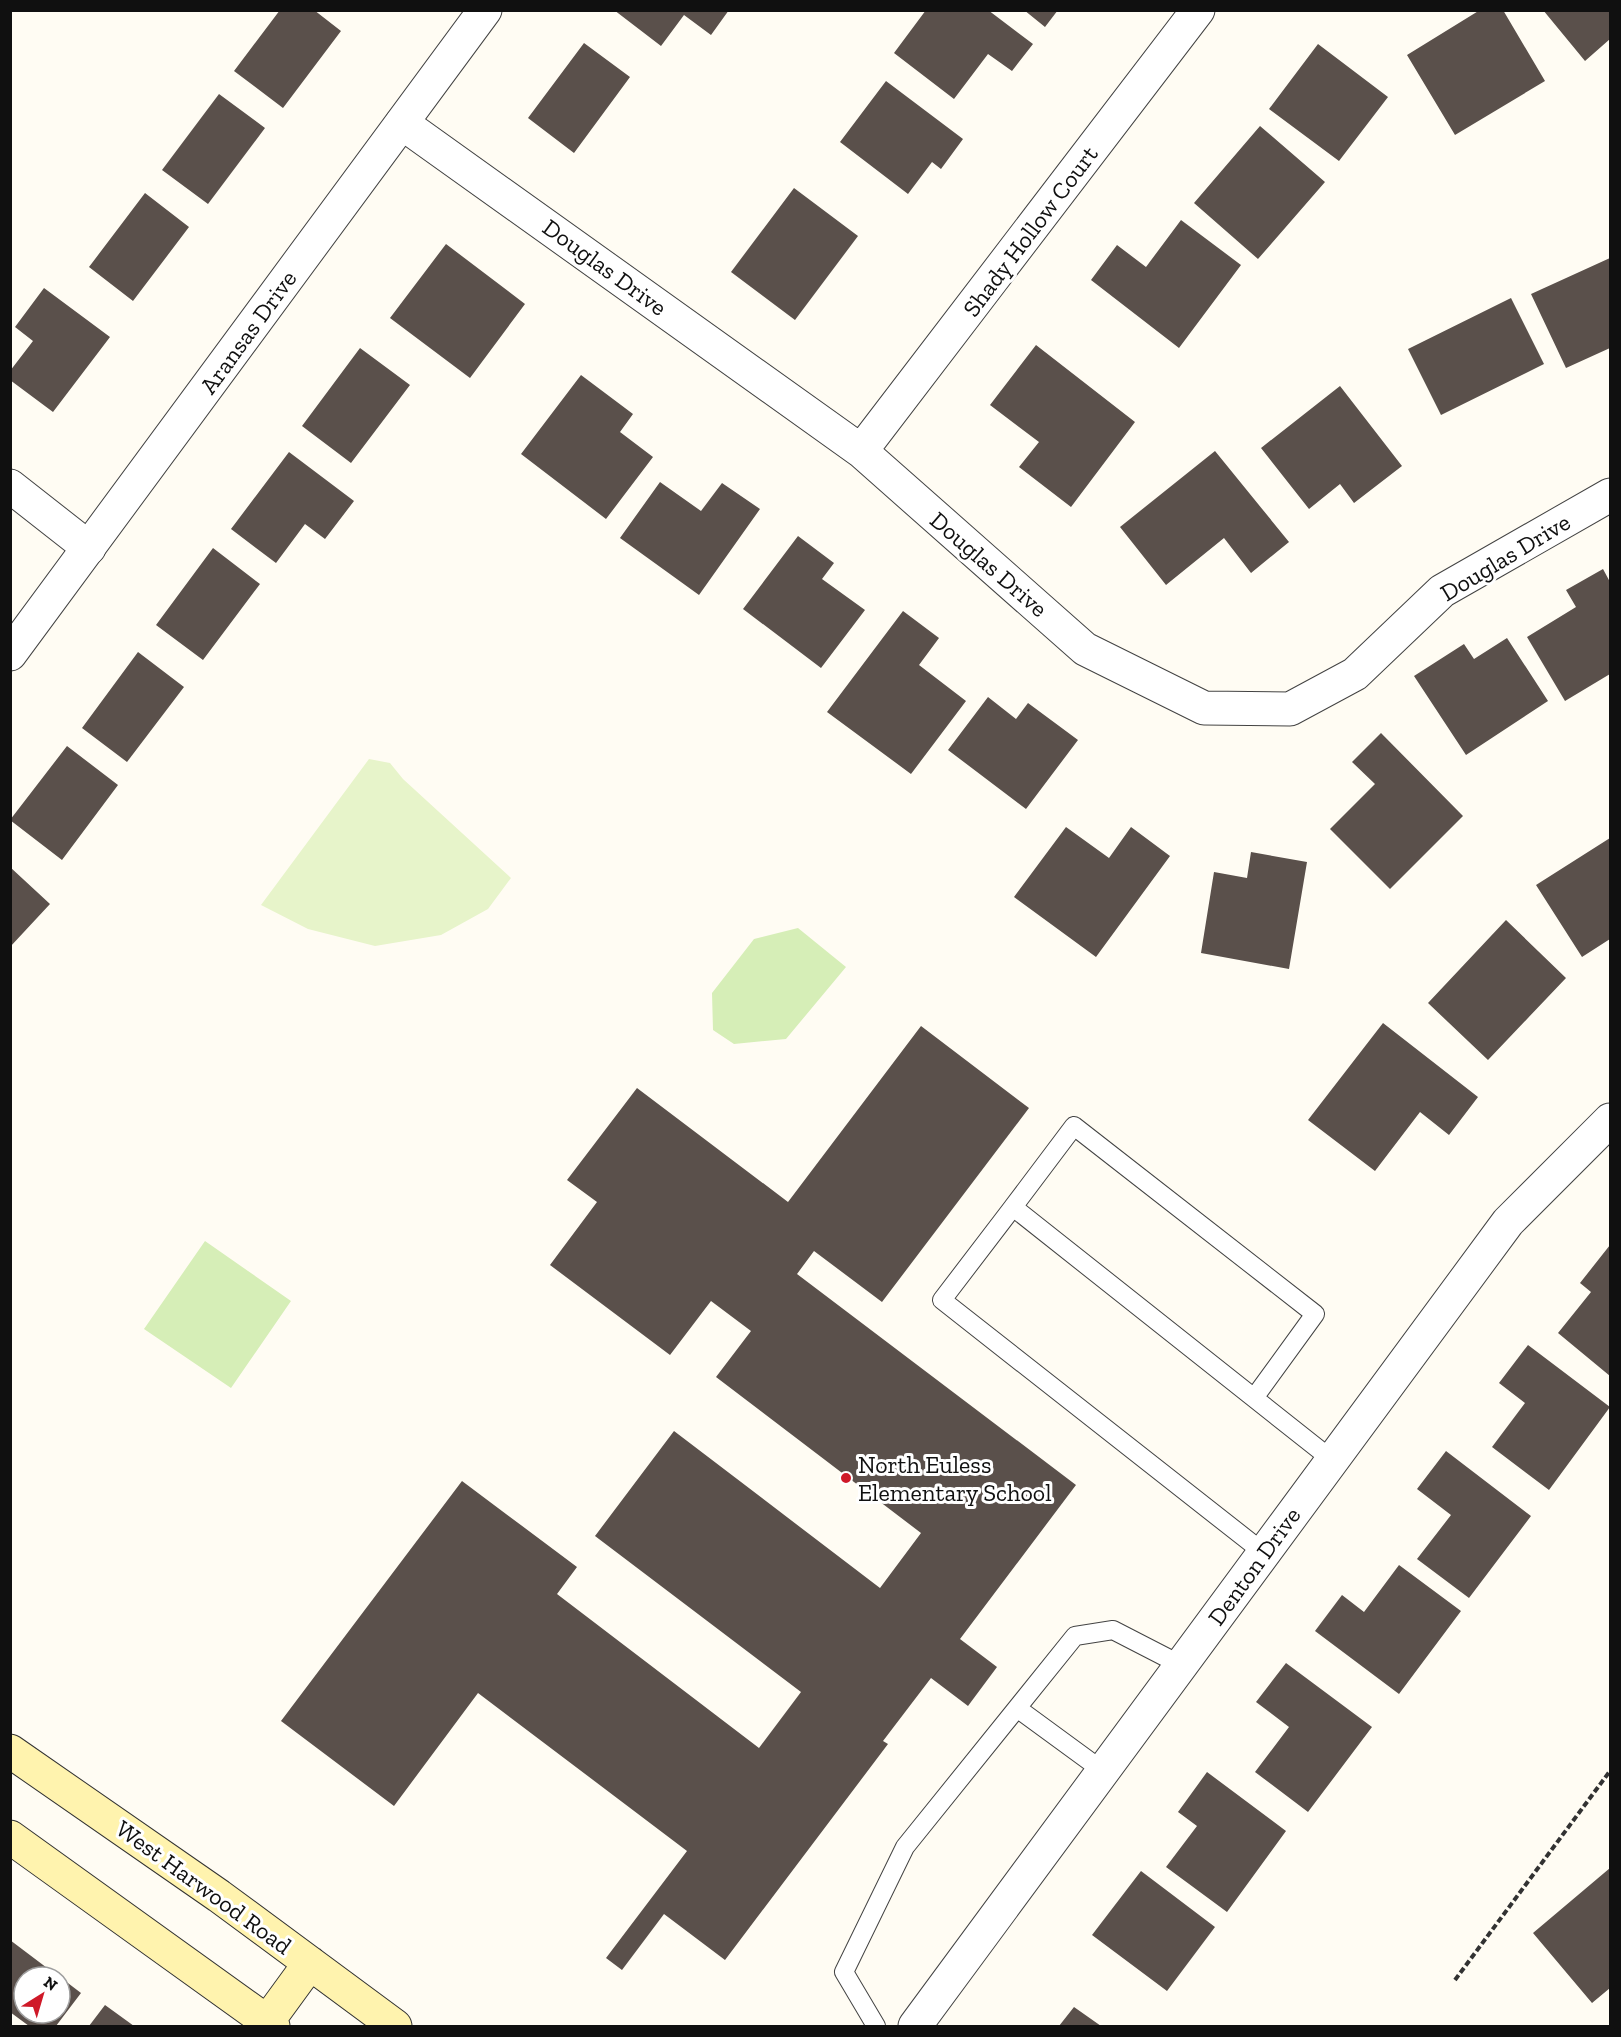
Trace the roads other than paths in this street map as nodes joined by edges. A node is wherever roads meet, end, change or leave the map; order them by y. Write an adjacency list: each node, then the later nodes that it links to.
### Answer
1 (486, 10): 3 (street, Aransas Drive)
2 (1198, 10): 4 (street, Shady Hollow Court)
3 (402, 123): 4 (street, Douglas Drive); 7 (street, Aransas Drive)
4 (861, 451): 6 (street, Douglas Drive)
5 (10, 486): 7 (street)
6 (1611, 495)
7 (89, 548): 8 (street, Aransas Drive)
8 (10, 654)
9 (1611, 1120): 12 (street, Denton Drive)
10 (1013, 1207): 11 (lane); 11 (lane); 13 (lane)
11 (1254, 1398): 12 (lane)
12 (1331, 1458): 13 (street, Denton Drive)
13 (1264, 1553): 14 (street, Denton Drive)
14 (1181, 1665): 15 (lane); 17 (street, Denton Drive)
15 (1017, 1708): 17 (lane); 22 (lane)
16 (10, 1751): 19 (main road, West Harwood Road)
17 (1103, 1772): 23 (street, Denton Drive)
18 (10, 1837): 20 (main road)
19 (310, 1963): 20 (main road); 21 (main road, West Harwood Road)
20 (270, 2024)
21 (395, 2026)
22 (876, 2026)
23 (915, 2026)

